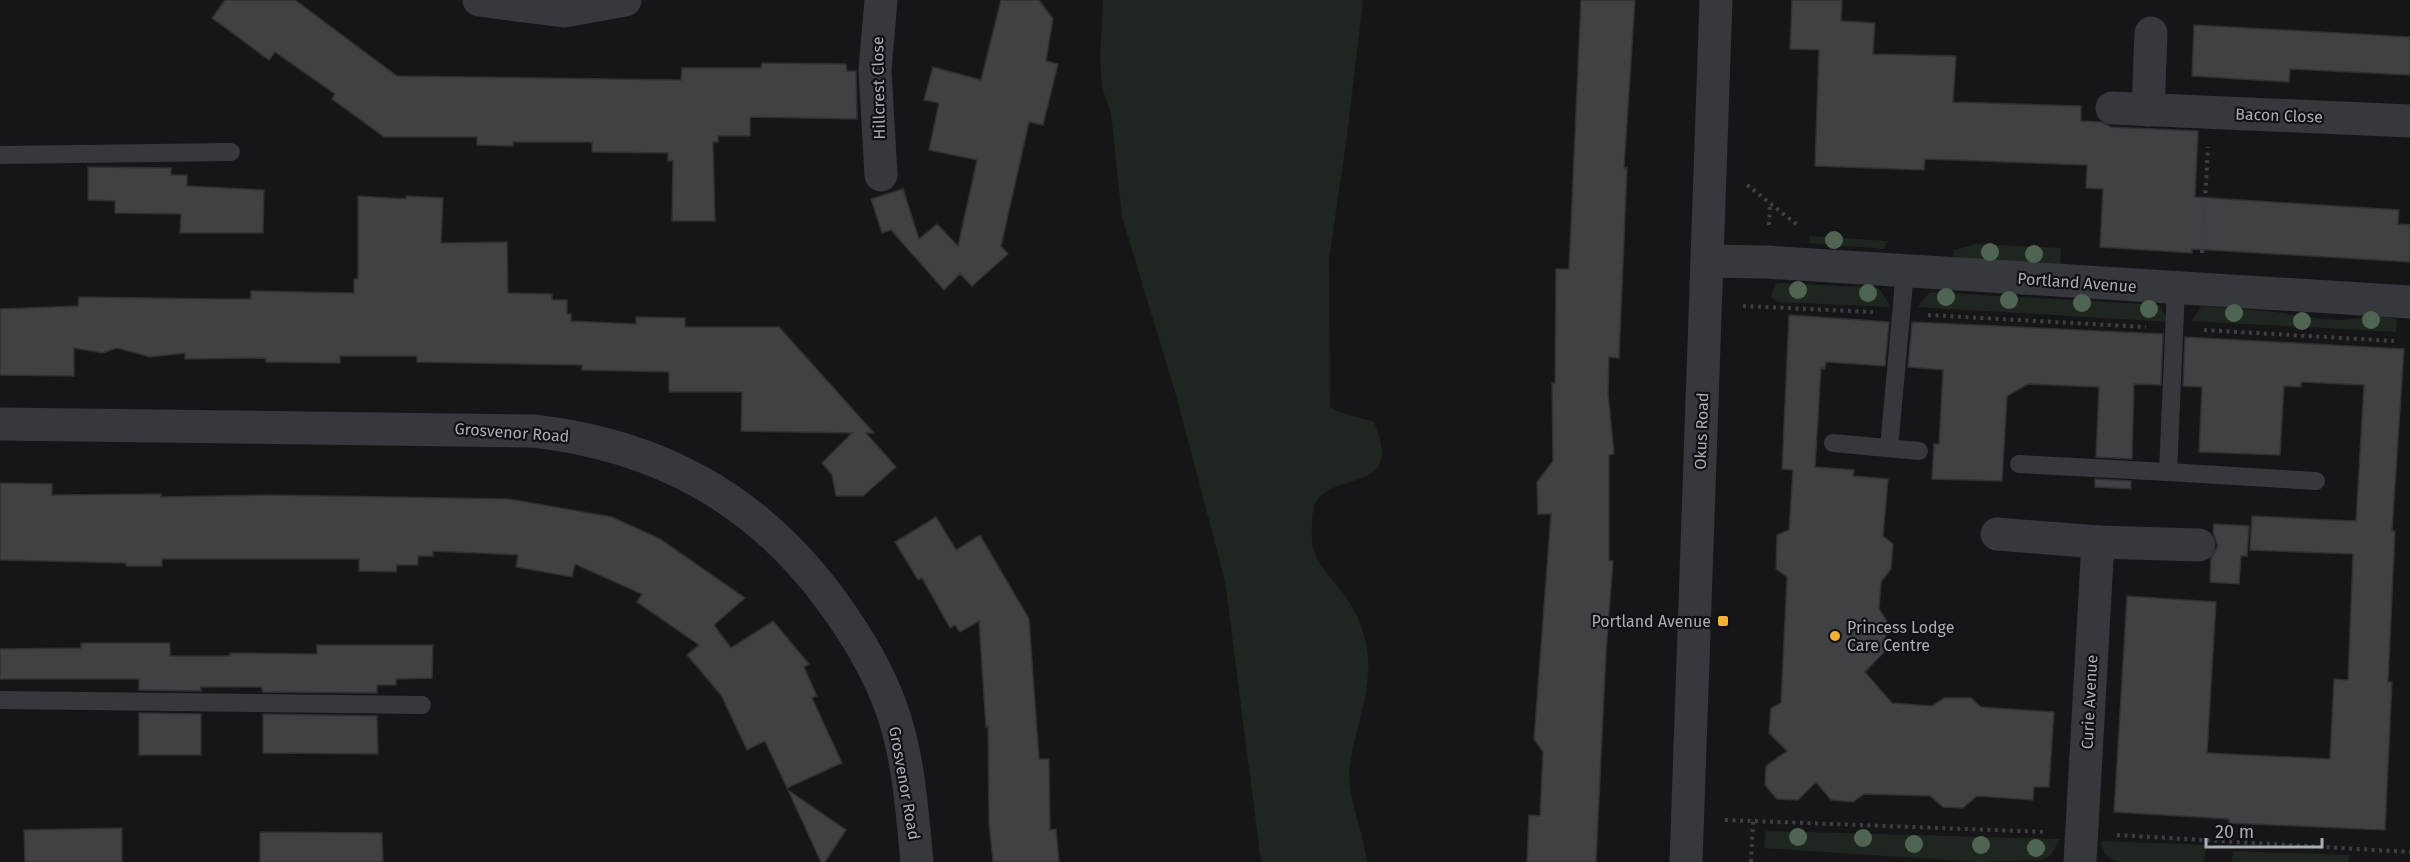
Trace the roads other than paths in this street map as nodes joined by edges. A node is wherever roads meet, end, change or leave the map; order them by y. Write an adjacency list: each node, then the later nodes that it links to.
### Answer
1 (479, 0): 2 (street)
2 (625, 0)
3 (881, 0): 11 (street, Hillcrest Close)
4 (1716, 0): 12 (street, Okus Road)
5 (2151, 33): 7 (street)
6 (2112, 108): 7 (street, Bacon Close)
7 (2148, 110): 8 (street, Bacon Close)
8 (2410, 121)
9 (231, 152): 10 (lane)
10 (0, 155)
11 (880, 175)
12 (1707, 261): 13 (street, Portland Avenue); 29 (street, Okus Road)
13 (1905, 271): 14 (street, Portland Avenue); 18 (lane)
14 (2188, 289): 15 (street, Portland Avenue); 21 (lane)
15 (2410, 302)
16 (0, 424): 28 (street, Grosvenor Road)
17 (1833, 443): 18 (lane)
18 (1889, 448): 19 (lane)
19 (1918, 451)
20 (2019, 464): 21 (lane)
21 (2168, 472): 22 (lane)
22 (2316, 481)
23 (1997, 534): 24 (street)
24 (2098, 542): 25 (street); 30 (street, Curie Avenue)
25 (2199, 545)
26 (0, 700): 27 (lane)
27 (422, 705)
28 (917, 862)
29 (1686, 862)
30 (2080, 862)

